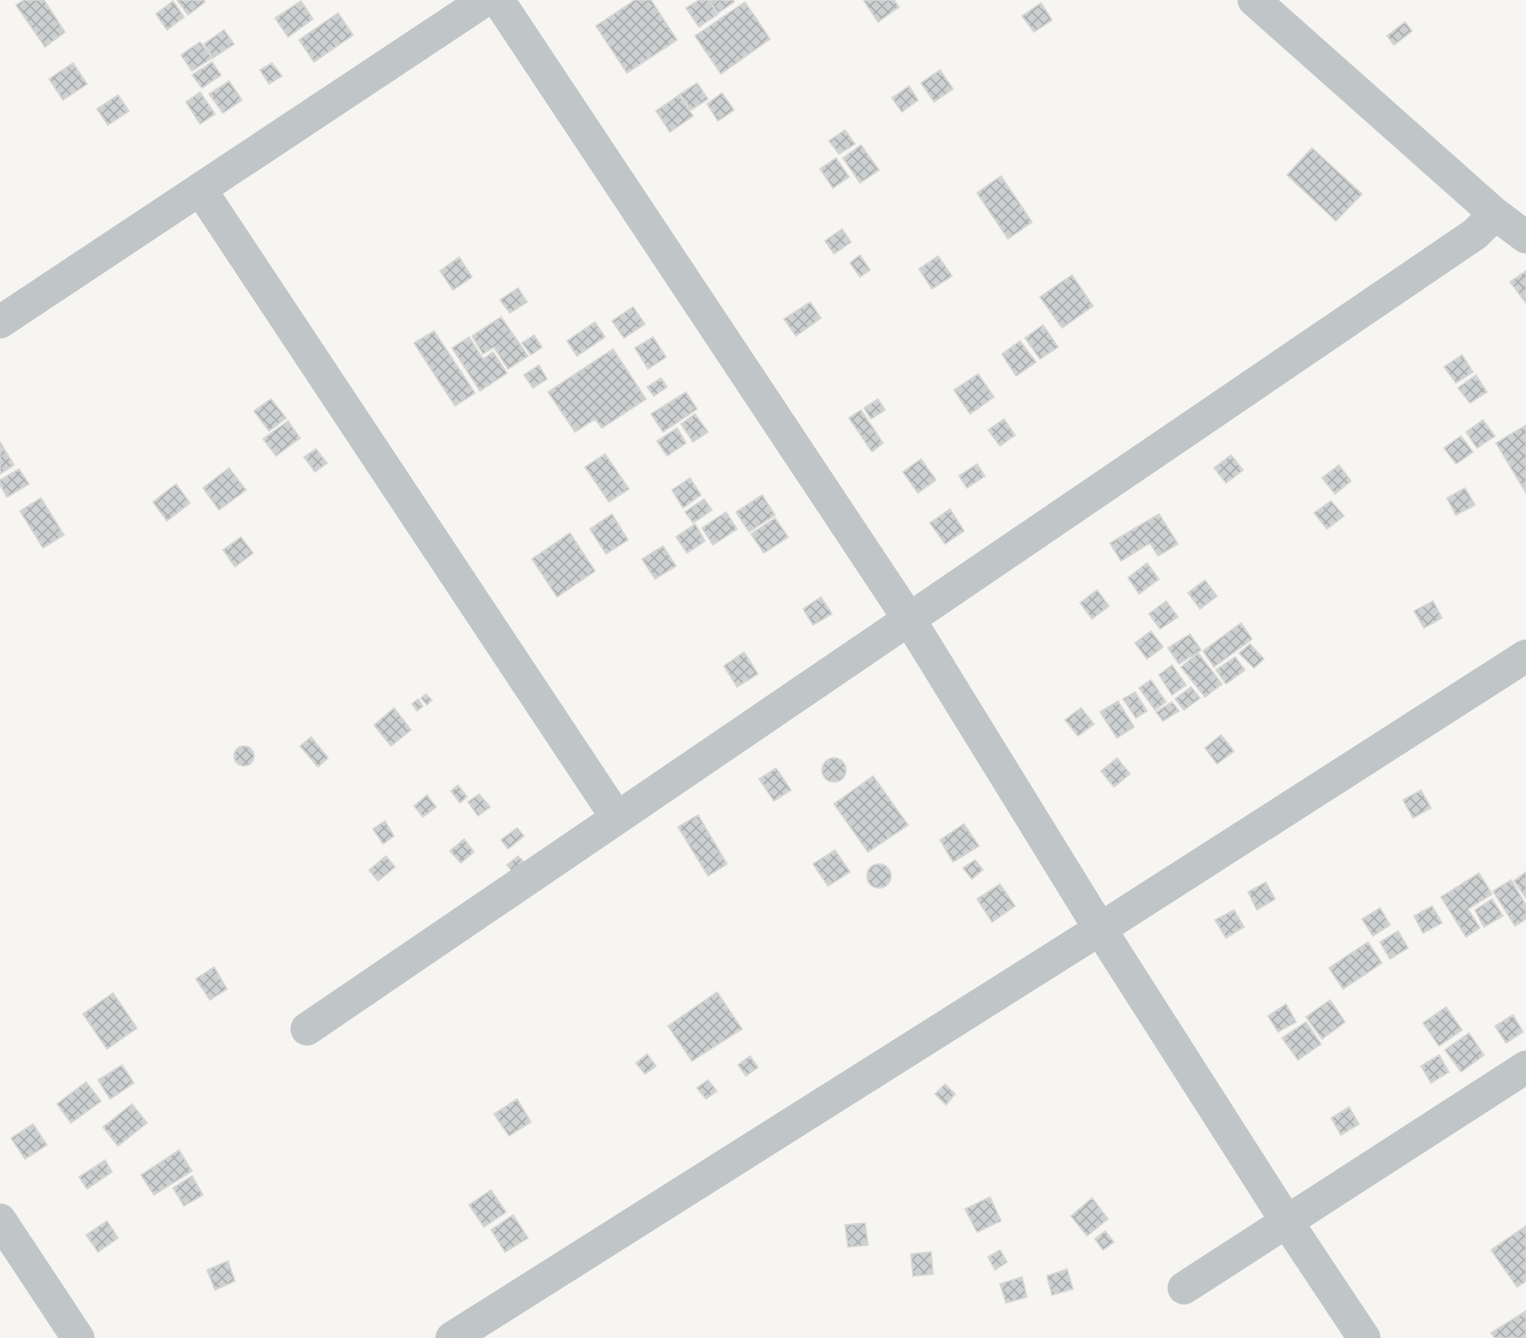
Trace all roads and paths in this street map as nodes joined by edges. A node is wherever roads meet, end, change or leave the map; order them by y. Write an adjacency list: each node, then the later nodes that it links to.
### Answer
1 (485, 0): 4 (street)
2 (498, 0): 8 (street)
3 (1254, 0): 5 (street)
4 (200, 189): 7 (street); 10 (street)
5 (1496, 214): 6 (street); 8 (street)
6 (1526, 237)
7 (0, 322)
8 (909, 619): 10 (street); 11 (street)
9 (1526, 656): 11 (street)
10 (617, 818): 12 (street)
11 (1100, 929): 15 (street); 18 (street)
12 (307, 1029)
13 (1526, 1067): 15 (street)
14 (0, 1220): 17 (street)
15 (1287, 1222): 16 (street); 19 (street)
16 (1184, 1288)
17 (78, 1338)
18 (452, 1338)
19 (1364, 1338)

